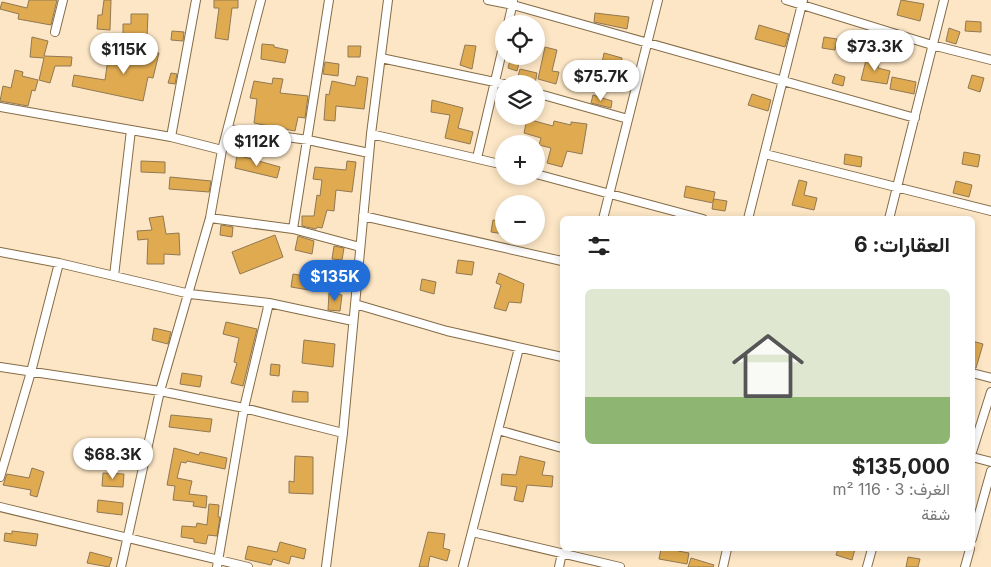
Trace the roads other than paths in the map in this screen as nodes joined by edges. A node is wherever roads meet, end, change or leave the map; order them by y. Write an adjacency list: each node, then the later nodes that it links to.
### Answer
1 (63, 0): 13 (street)
2 (196, 0): 28 (street)
3 (262, 0): 25 (street)
4 (329, 0): 29 (street)
5 (388, 0): 16 (street)
6 (488, 0): 10 (street)
7 (658, 0): 14 (street)
8 (786, 0): 11 (street)
9 (944, 0): 15 (street)
10 (513, 2): 12 (street); 14 (street)
11 (802, 2): 15 (street); 19 (street)
12 (510, 15)
13 (56, 32)
14 (648, 43): 19 (street); 24 (street)
15 (932, 45): 17 (street); 23 (street)
16 (381, 58): 20 (street); 27 (street)
17 (991, 60)
18 (498, 65): 20 (street)
19 (783, 80): 23 (street); 32 (street)
20 (494, 82): 33 (street)
21 (545, 96): 24 (street)
22 (0, 107): 26 (street)
23 (915, 118): 36 (street)
24 (628, 119): 37 (street)
25 (228, 129): 29 (street); 30 (street)
26 (130, 130): 28 (street); 50 (street)
27 (371, 134): 31 (street); 33 (street)
28 (171, 136): 30 (street)
29 (308, 140): 31 (street); 45 (street)
30 (222, 150): 44 (street)
31 (369, 153): 39 (street)
32 (765, 154): 36 (street); 42 (street)
33 (477, 158): 34 (street)
34 (495, 163)
35 (545, 176): 37 (street)
36 (896, 187): 38 (street); 43 (street)
37 (610, 194): 40 (street); 41 (street)
38 (991, 211)
39 (363, 216): 46 (street); 48 (street)
40 (604, 216)
41 (693, 216)
42 (749, 216)
43 (890, 216)
44 (210, 218): 45 (street); 51 (street)
45 (293, 229): 46 (street)
46 (360, 246): 53 (street)
47 (0, 252): 49 (street)
48 (560, 261)
49 (59, 263): 50 (street); 58 (street)
50 (114, 276): 51 (street)
51 (190, 294): 52 (street); 61 (street)
52 (269, 303): 54 (street); 63 (street)
53 (355, 304): 54 (street); 55 (street)
54 (353, 321): 65 (street)
55 (519, 348): 56 (street); 64 (street)
56 (560, 357)
57 (0, 367): 58 (street)
58 (31, 372): 61 (street); 71 (street)
59 (975, 374): 60 (street)
60 (991, 378)
61 (160, 391): 63 (street); 75 (street)
62 (991, 392): 66 (street)
63 (244, 408): 65 (street); 80 (street)
64 (498, 430): 67 (street); 74 (street)
65 (343, 433): 83 (street)
66 (975, 443)
67 (560, 447)
68 (975, 458): 69 (street)
69 (991, 462)
70 (991, 471): 73 (street)
71 (0, 477)
72 (0, 507): 75 (street)
73 (975, 528)
74 (472, 532): 79 (street); 84 (street)
75 (127, 538): 80 (street); 81 (street)
76 (727, 551): 87 (street)
77 (871, 551): 88 (street)
78 (969, 551): 89 (street)
79 (562, 553): 85 (street); 86 (street)
80 (217, 563): 82 (street)
81 (121, 567)
82 (248, 567)
83 (326, 567)
84 (463, 567)
85 (558, 567)
86 (620, 567)
87 (723, 567)
88 (867, 567)
89 (965, 567)

